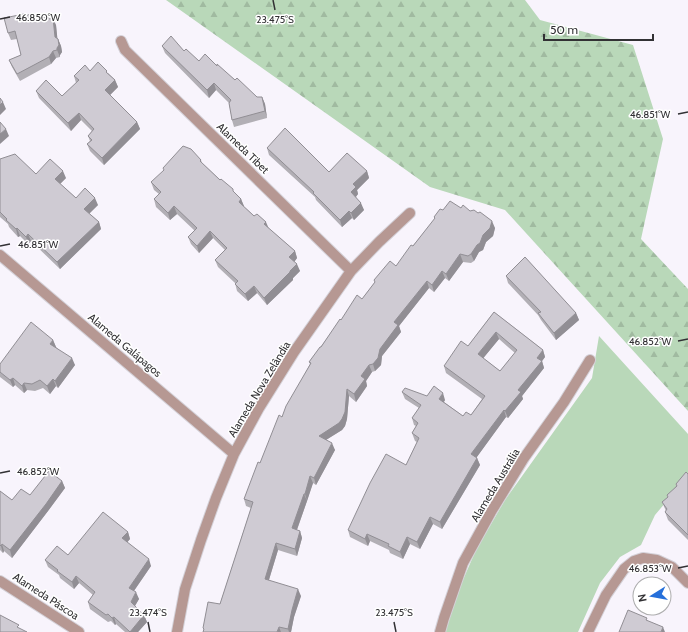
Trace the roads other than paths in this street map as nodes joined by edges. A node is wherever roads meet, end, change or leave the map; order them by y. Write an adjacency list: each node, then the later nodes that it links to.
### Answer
1 (121, 41): 4 (street, Alameda Tibet)
2 (410, 213): 4 (street, Alameda Nova Zelândia)
3 (0, 255): 6 (street, Alameda Galápagos)
4 (351, 271): 6 (street, Alameda Nova Zelândia)
5 (590, 360): 11 (street, Alameda Austrália)
6 (234, 454): 10 (street, Alameda Nova Zelândia)
7 (0, 581): 9 (street, Alameda Páscoa)
8 (688, 584): 12 (street)
9 (79, 632)
10 (177, 632)
11 (440, 632)
12 (588, 632)

